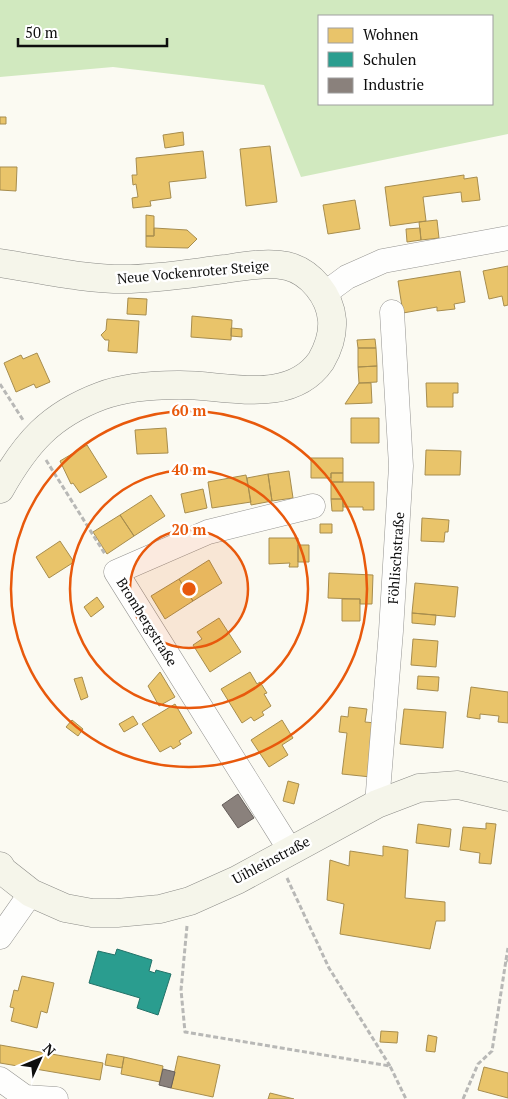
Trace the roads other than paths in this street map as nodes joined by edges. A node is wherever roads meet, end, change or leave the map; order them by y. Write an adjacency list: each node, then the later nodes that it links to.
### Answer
1 (508, 238): 3 (street)
2 (0, 263): 3 (main road, Neue Vockenroter Steige)
3 (324, 294): 5 (main road, Neue Vockenroter Steige)
4 (392, 312): 8 (street, Föhlischstraße)
5 (0, 489)
6 (313, 506): 9 (street, Brombergstraße)
7 (508, 796): 8 (main road, Uihleinstraße)
8 (377, 804): 9 (main road, Uihleinstraße)
9 (284, 853): 11 (main road, Uihleinstraße)
10 (0, 866): 11 (main road)
11 (31, 893): 12 (street)
12 (0, 937)
13 (0, 1079): 14 (street)
14 (56, 1099)

